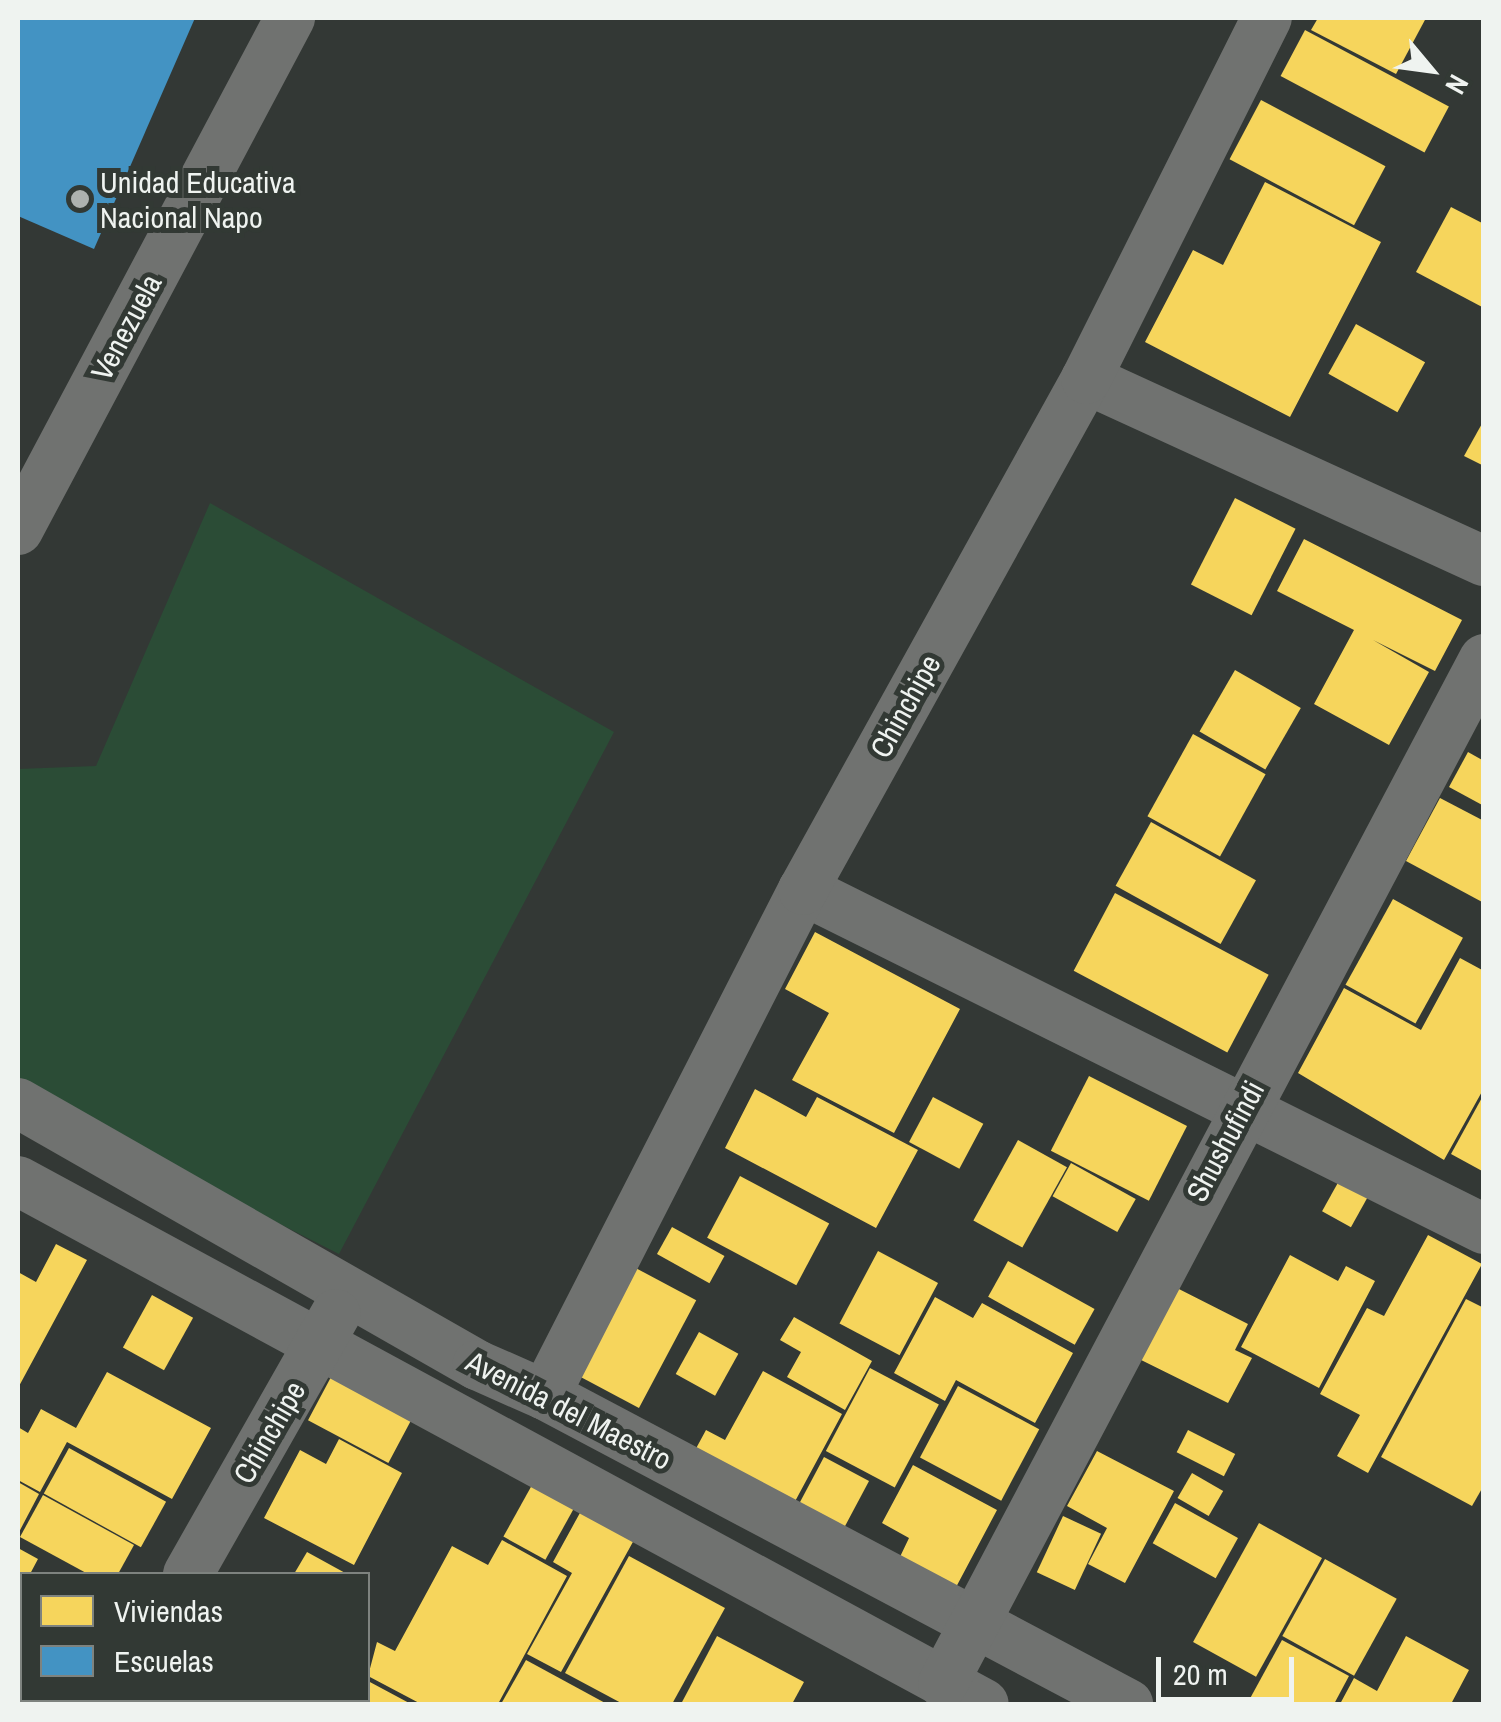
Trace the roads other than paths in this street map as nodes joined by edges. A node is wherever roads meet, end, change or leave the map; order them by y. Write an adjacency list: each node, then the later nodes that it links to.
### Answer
1 (290, 18): 4 (street, Venezuela)
2 (1267, 18): 3 (street, Chinchipe)
3 (1086, 379): 5 (street); 7 (street, Chinchipe)
4 (18, 530)
5 (1484, 560)
6 (1484, 659): 9 (street, Shushufindi)
7 (804, 890): 9 (street); 13 (street, Chinchipe)
8 (18, 1102): 12 (street, Avenida del Maestro)
9 (1240, 1112): 11 (street); 18 (street, Shushufindi)
10 (18, 1181): 14 (street)
11 (1484, 1230)
12 (350, 1289): 14 (street, Chinchipe); 15 (street, Avenida del Maestro)
13 (577, 1333): 15 (street); 16 (street, Chinchipe)
14 (320, 1342): 17 (street, Chinchipe); 19 (street)
15 (477, 1365): 16 (street, Avenida del Maestro)
16 (545, 1394): 18 (street, Avenida del Maestro)
17 (189, 1572)
18 (972, 1626): 19 (street, Shushufindi); 20 (street, Avenida del Maestro)
19 (963, 1694)
20 (1128, 1704)

